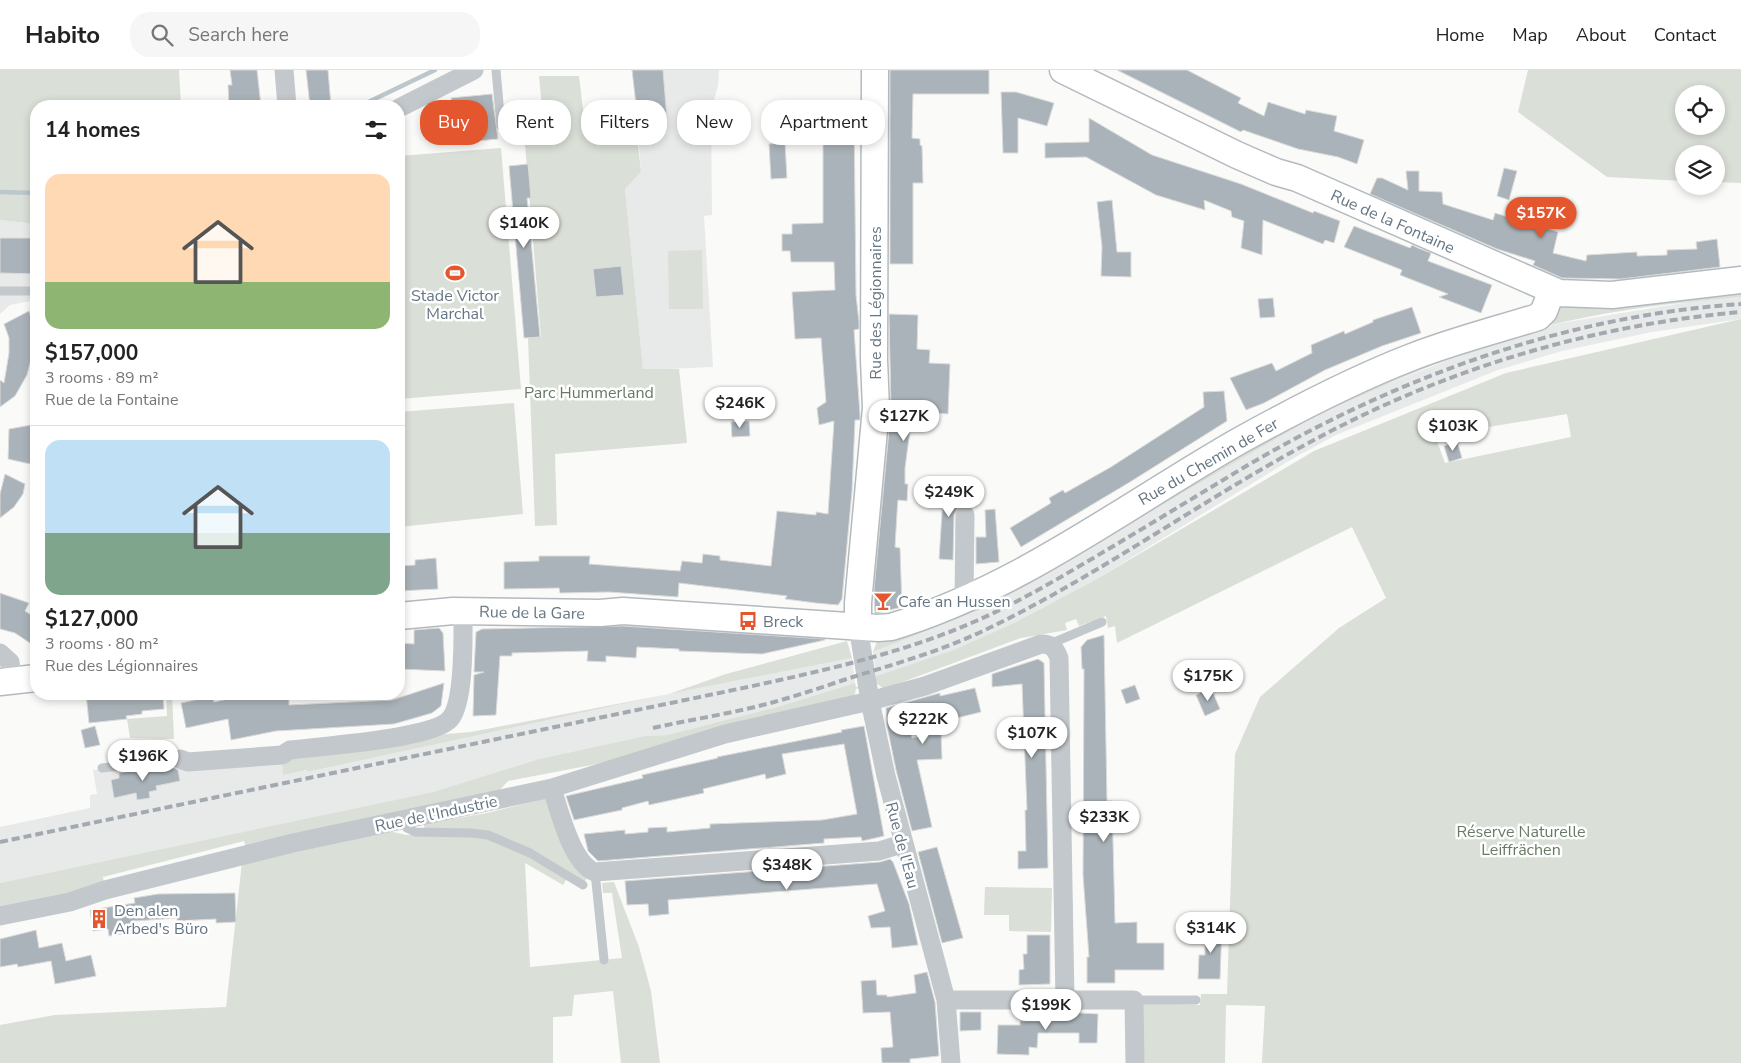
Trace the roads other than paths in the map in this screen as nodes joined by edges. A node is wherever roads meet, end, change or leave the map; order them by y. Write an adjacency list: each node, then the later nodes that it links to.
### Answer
1 (284, 70): 6 (street)
2 (474, 70): 8 (street)
3 (496, 70): 7 (lane)
4 (875, 70): 18 (main road, Rue des Légionnaires)
5 (1063, 70): 10 (main road, Rue de la Fontaine)
6 (286, 100)
7 (499, 100)
8 (405, 105)
9 (1741, 280): 10 (main road, Rue de la Fontaine)
10 (1552, 290): 14 (main road, Rue du Chemin de Fer)
11 (0, 291): 12 (lane)
12 (30, 291)
13 (965, 515): 14 (street)
14 (964, 599): 18 (main road, Rue du Chemin de Fer)
15 (462, 611): 16 (main road); 18 (main road, Rue de la Gare); 23 (street, Rue de la Gare)
16 (405, 616)
17 (1102, 622): 19 (lane)
18 (858, 626): 22 (street, Rue de l'Eau)
19 (1050, 644): 22 (street, Rue de l'Industrie); 32 (street)
20 (0, 652): 21 (street)
21 (16, 681)
22 (870, 701): 25 (street, Rue de l'Industrie); 27 (street, Rue de l'Eau)
23 (180, 759): 24 (lane, Rue de la Gare)
24 (102, 768)
25 (552, 788): 26 (street, Rue de l'Industrie); 28 (street)
26 (401, 820): 28 (lane); 29 (street, Rue de l'Industrie)
27 (902, 844): 28 (street); 31 (street, Rue de l'Eau)
28 (589, 879): 30 (lane)
29 (0, 916)
30 (604, 960)
31 (946, 1000): 32 (street); 35 (street, Rue de l'Eau)
32 (1065, 1000): 33 (street)
33 (1134, 1000): 34 (lane); 36 (street)
34 (1196, 1000)
35 (951, 1063)
36 (1135, 1063)

